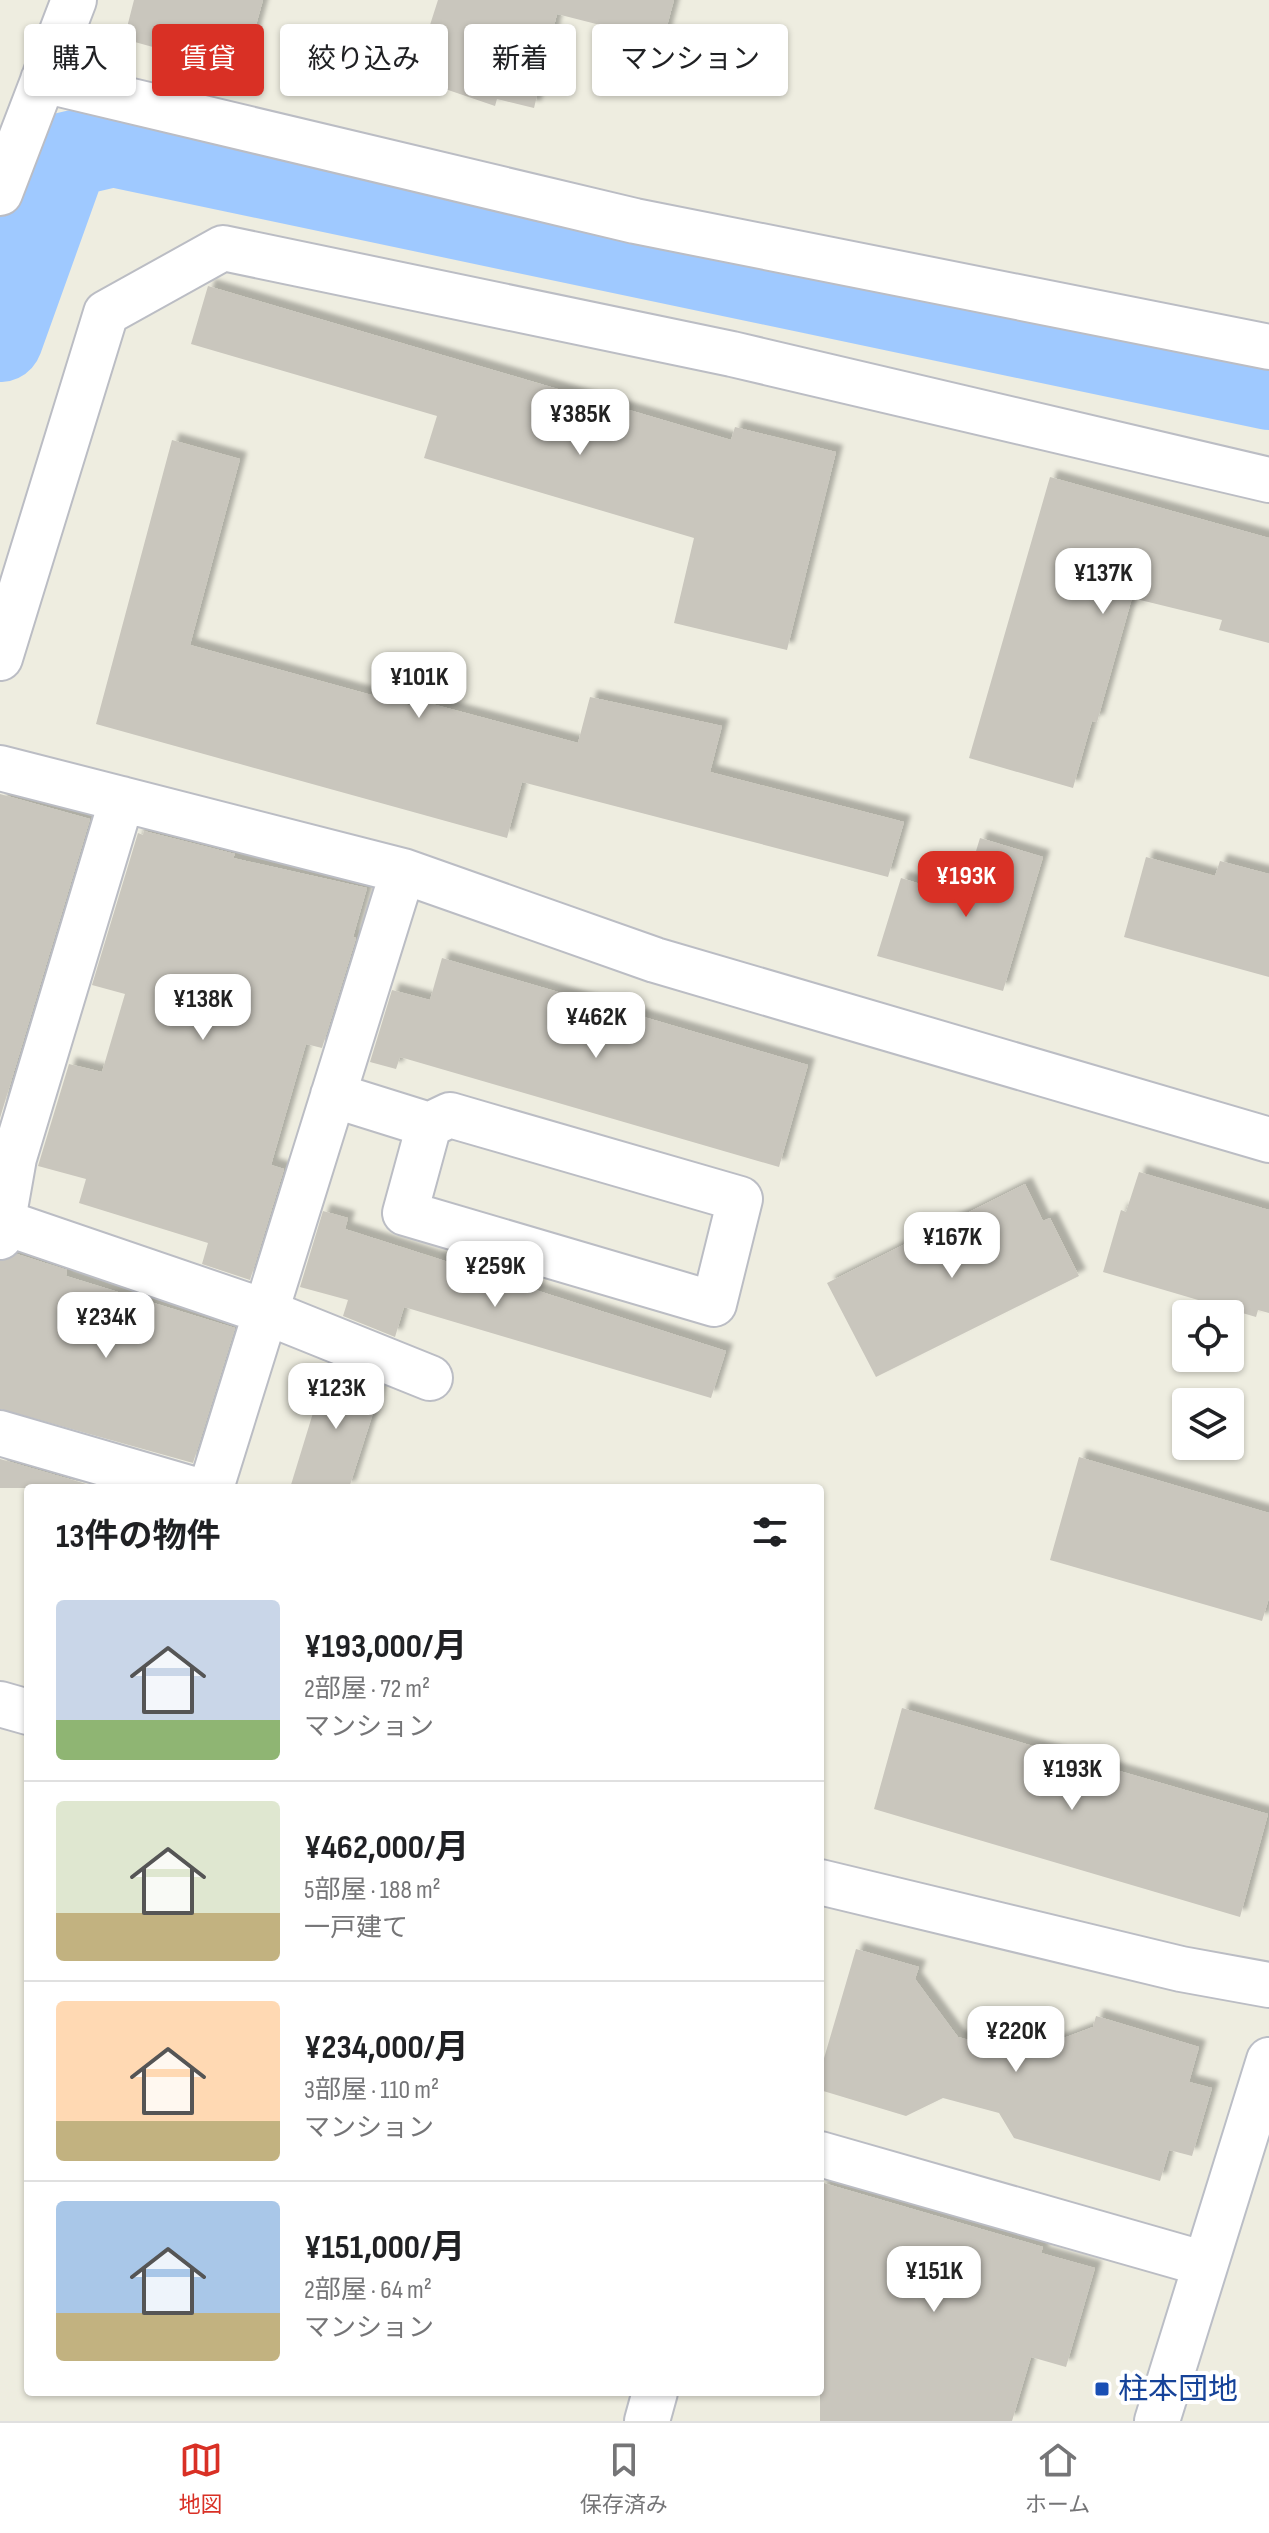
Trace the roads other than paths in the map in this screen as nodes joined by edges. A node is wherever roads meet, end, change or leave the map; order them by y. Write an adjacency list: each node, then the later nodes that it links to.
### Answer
1 (74, 0): 2 (street)
2 (65, 24)
3 (37, 96): 5 (street)
4 (110, 96): 6 (street)
5 (0, 193)
6 (1269, 347)
7 (1269, 480): 8 (street)
8 (0, 658)
9 (0, 768): 10 (street)
10 (122, 799): 11 (street); 15 (street)
11 (403, 871): 12 (street); 14 (street)
12 (333, 1095): 13 (street); 16 (street)
13 (429, 1125): 13 (street)
14 (1269, 1140)
15 (2, 1227): 16 (street)
16 (266, 1312): 17 (street); 20 (street)
17 (430, 1378)
18 (0, 1433): 19 (street)
19 (175, 1484)
20 (212, 1484)
21 (0, 1704): 22 (street)
22 (24, 1711)
23 (824, 1883): 24 (street)
24 (1269, 1985)
25 (1269, 2060): 27 (street)
26 (824, 2155): 27 (street)
27 (1205, 2264): 30 (street)
28 (654, 2396): 29 (street)
29 (647, 2421)
30 (1157, 2421)

